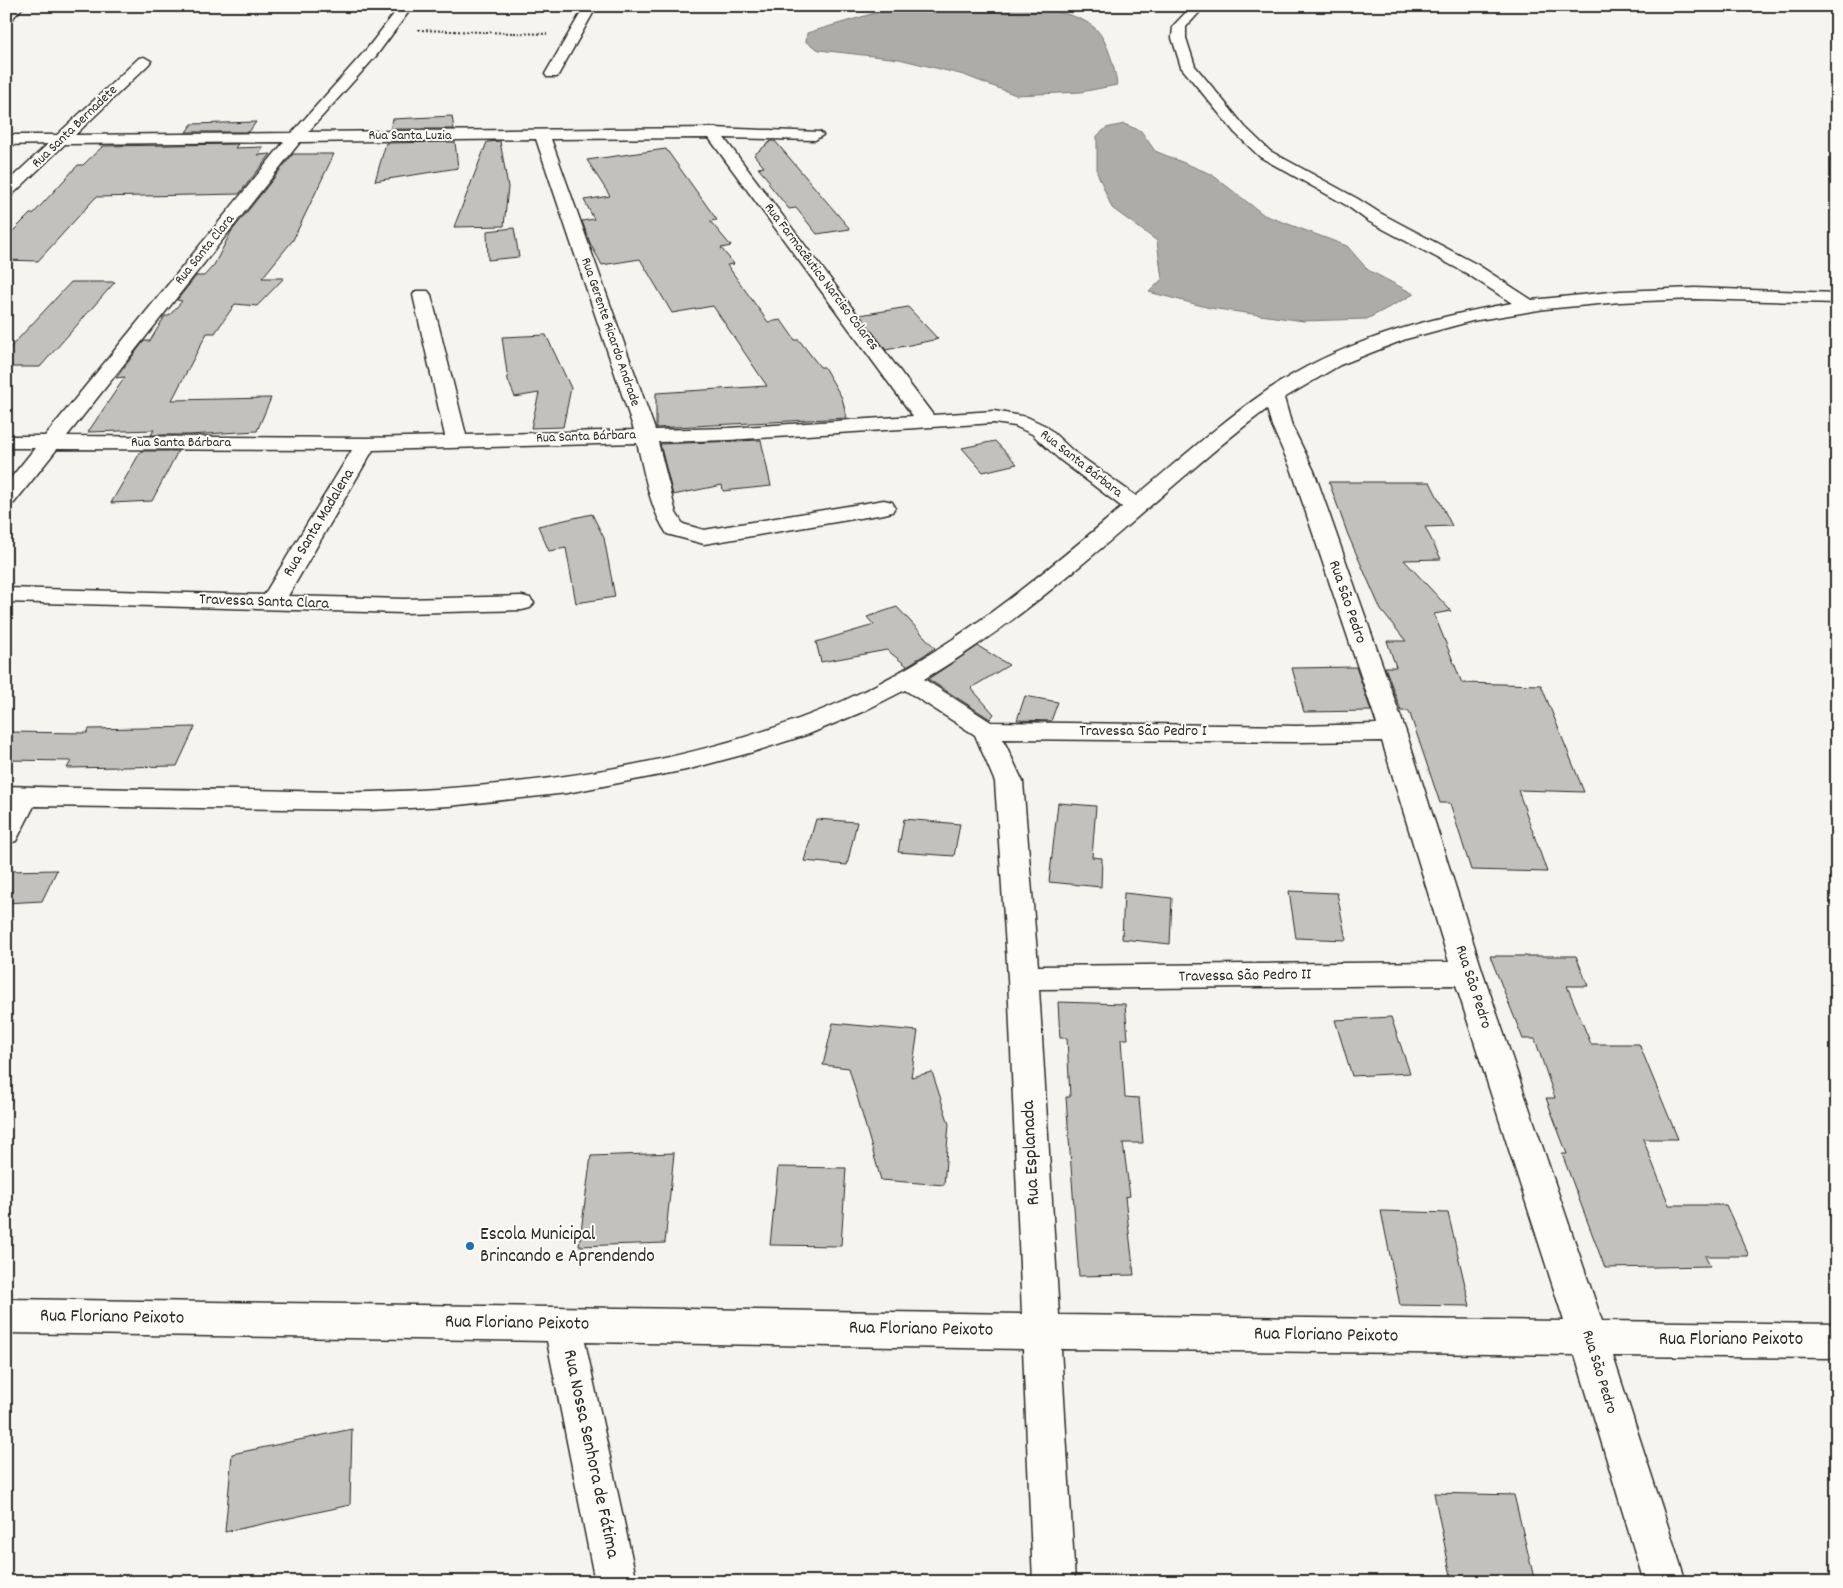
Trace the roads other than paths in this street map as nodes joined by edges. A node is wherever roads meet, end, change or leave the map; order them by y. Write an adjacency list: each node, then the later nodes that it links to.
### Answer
1 (18, 6): 5 (street)
2 (407, 6): 11 (street, Rua Santa Clara)
3 (591, 6): 7 (street)
4 (1199, 6): 17 (street)
5 (6, 18)
6 (144, 61): 12 (street, Rua Santa Bernadete)
7 (552, 74)
8 (713, 133): 9 (street, Rua Santa Luzia); 10 (street, Rua Santa Luzia); 19 (street, Rua Farmacêutico Narciso Colares)
9 (542, 135): 11 (street, Rua Santa Luzia); 20 (street, Rua Gerente Ricardo Andrade)
10 (814, 135)
11 (297, 136): 12 (street, Rua Santa Luzia); 23 (street, Rua Santa Clara)
12 (63, 139): 13 (street, Rua Santa Luzia); 14 (street, Rua Santa Bernadete)
13 (6, 140)
14 (6, 192)
15 (422, 295): 21 (street)
16 (1837, 298): 17 (street)
17 (1530, 307): 18 (street)
18 (1273, 395): 27 (street); 33 (street, Rua São Pedro)
19 (927, 421): 20 (street, Rua Santa Bárbara); 27 (street, Rua Santa Bárbara)
20 (646, 436): 21 (street, Rua Santa Bárbara); 26 (street, Rua Gerente Ricardo Andrade)
21 (457, 441): 24 (street, Rua Santa Bárbara)
22 (6, 442): 23 (street, Rua Santa Bárbara)
23 (49, 442): 24 (street, Rua Santa Bárbara); 25 (street, Rua Santa Clara)
24 (366, 444): 29 (street, Rua Santa Madalena)
25 (6, 498)
26 (884, 507)
27 (1136, 507): 31 (street)
28 (6, 595): 29 (street, Travessa Santa Clara)
29 (272, 602): 30 (street, Travessa Santa Clara)
30 (522, 603)
31 (907, 680): 32 (street); 34 (street)
32 (986, 730): 33 (street, Travessa São Pedro I); 37 (street, Rua Esplanada)
33 (1393, 732): 36 (street, Rua São Pedro)
34 (16, 796): 35 (street)
35 (6, 834)
36 (1468, 974): 37 (street, Travessa São Pedro II); 41 (street, Rua São Pedro)
37 (1023, 978): 40 (street, Rua Esplanada)
38 (6, 1316): 39 (street, Rua Floriano Peixoto)
39 (564, 1325): 40 (street, Rua Floriano Peixoto); 43 (street, Rua Nossa Senhora de Fátima)
40 (1042, 1332): 41 (street, Rua Floriano Peixoto); 44 (street, Rua Esplanada)
41 (1589, 1339): 42 (street, Rua Floriano Peixoto); 45 (street, Rua São Pedro)
42 (1837, 1341)
43 (616, 1582)
44 (1054, 1582)
45 (1665, 1582)

